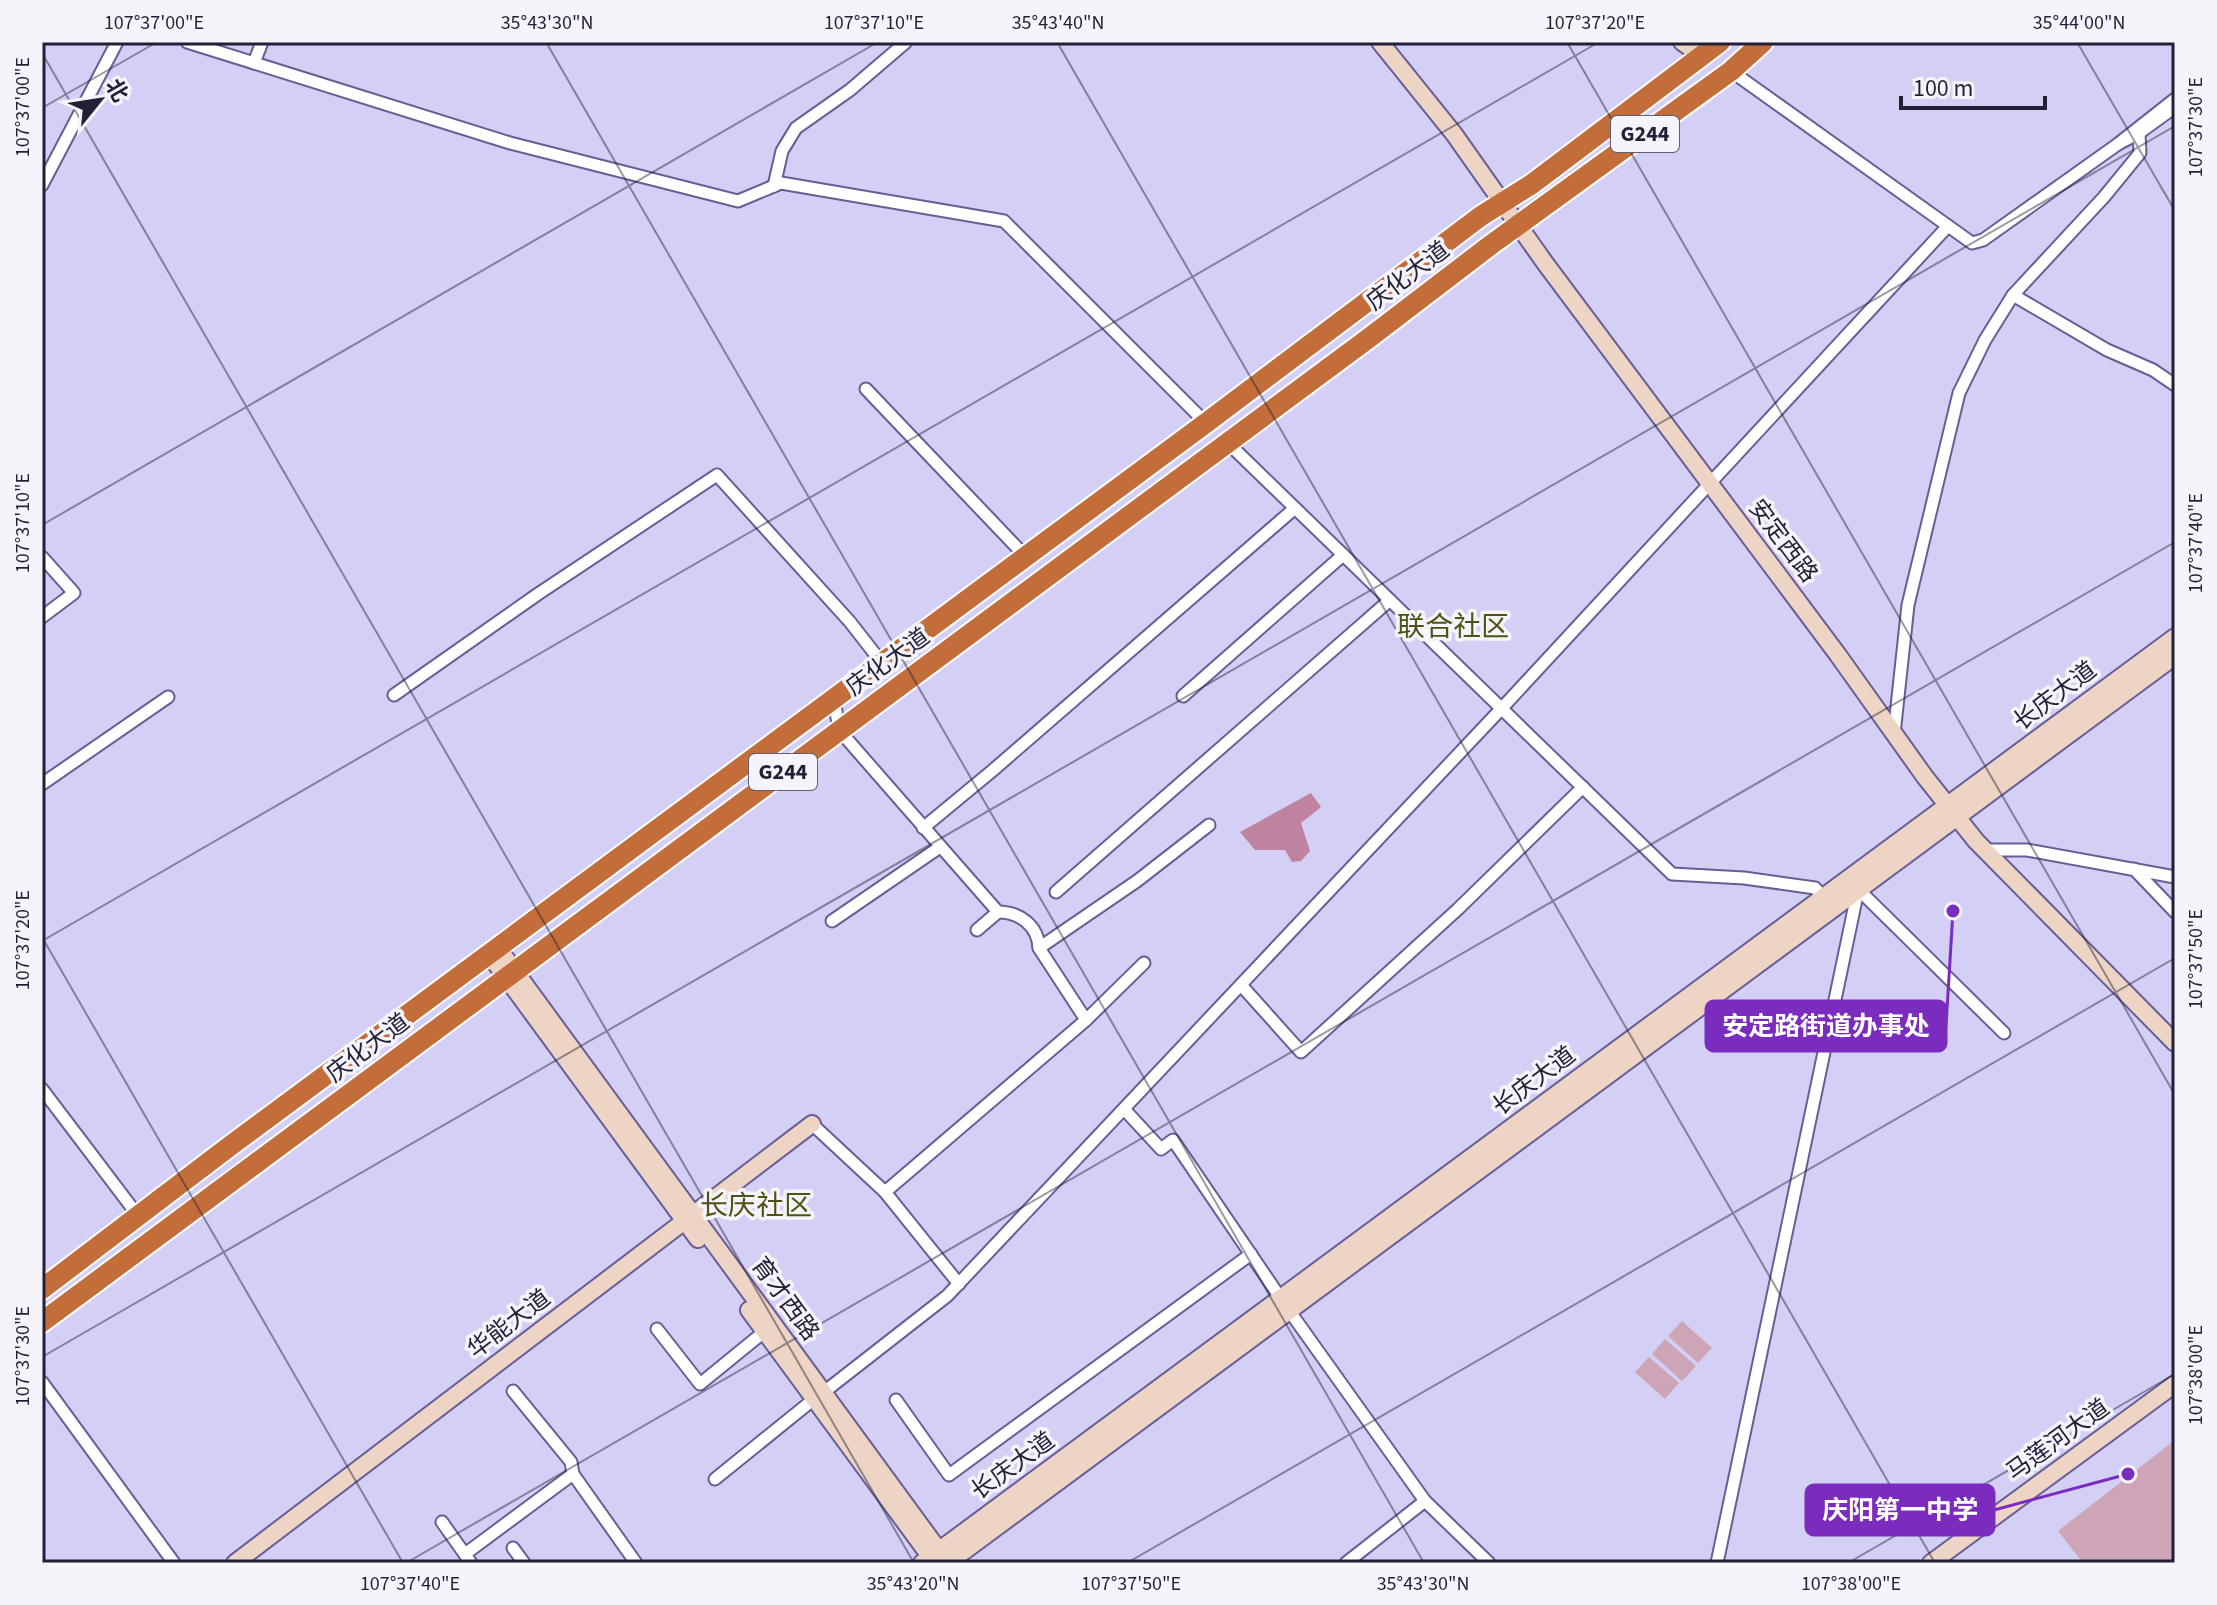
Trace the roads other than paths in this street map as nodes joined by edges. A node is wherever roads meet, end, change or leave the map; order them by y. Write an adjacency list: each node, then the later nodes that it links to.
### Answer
1 (117, 42): 17 (street)
2 (187, 42): 11 (street)
3 (262, 42): 11 (street)
4 (906, 42): 18 (street)
5 (1380, 42): 19 (street, 安定西路)
6 (1389, 42): 19 (street, 安定西路)
7 (1682, 42): 10 (street)
8 (1720, 42): 10 (highway, 庆化大道 / G244)
9 (1763, 42): 12 (highway, 庆化大道 / G244)
10 (1702, 56): 19 (highway, 庆化大道 / G244)
11 (254, 63): 18 (street)
12 (1731, 71): 20 (highway, 庆化大道 / G244); 21 (street)
13 (2175, 99): 16 (street)
14 (2175, 107): 15 (street)
15 (2139, 133): 16 (street); 22 (street)
16 (2118, 144): 21 (street)
17 (42, 185)
18 (774, 186): 25 (street)
19 (1505, 201): 20 (street, 安定西路); 25 (highway, 庆化大道 / G244)
20 (1521, 224): 26 (highway, 庆化大道 / G244); 27 (street, 安定西路)
21 (1948, 226): 27 (street)
22 (2013, 295): 23 (street); 42 (street)
23 (2175, 385)
24 (866, 389): 30 (street)
25 (1206, 423): 30 (highway, 庆化大道 / G244)
26 (1228, 443): 28 (street); 43 (highway, 庆化大道 / G244)
27 (1713, 482): 41 (street); 42 (street, 安定西路)
28 (1295, 508): 29 (street); 48 (street)
29 (1343, 555): 32 (street); 38 (street)
30 (1025, 556): 36 (highway, 庆化大道 / G244)
31 (42, 557): 33 (street)
32 (1390, 600): 41 (street); 54 (street)
33 (42, 617)
34 (2175, 637): 46 (street, 长庆大道)
35 (2175, 656): 46 (street, 长庆大道)
36 (882, 663): 37 (street); 40 (highway, 庆化大道 / G244)
37 (394, 695)
38 (1183, 696)
39 (168, 697): 44 (street)
40 (834, 699): 43 (street); 61 (highway, 庆化大道 / G244)
41 (1502, 708): 45 (street); 64 (street)
42 (1894, 728): 46 (street, 安定西路)
43 (839, 730): 48 (street); 63 (highway, 庆化大道 / G244)
44 (42, 784)
45 (1583, 787): 55 (street); 64 (street)
46 (1955, 810): 50 (street, 安定西路); 53 (street, 长庆大道); 55 (street, 长庆大道)
47 (1209, 825): 60 (street)
48 (923, 828): 49 (street)
49 (940, 847): 56 (street); 58 (street)
50 (1991, 850): 51 (street); 67 (street, 安定西路); 68 (street, 安定西路)
51 (2132, 867): 52 (street); 57 (street)
52 (2175, 877)
53 (1859, 890): 66 (street); 78 (street, 长庆大道); 102 (street)
54 (1056, 892)
55 (1823, 897): 78 (street, 长庆大道)
56 (998, 912): 59 (street); 60 (street)
57 (2175, 912)
58 (832, 921)
59 (977, 930)
60 (1039, 948): 65 (street)
61 (494, 951): 63 (street, 育才西路); 73 (highway, 庆化大道 / G244)
62 (1144, 963): 65 (street)
63 (511, 974): 74 (street, 育才西路); 79 (highway, 庆化大道 / G244)
64 (1241, 985): 70 (street)
65 (1086, 1020): 72 (street)
66 (2004, 1033)
67 (2175, 1033)
68 (2175, 1043)
69 (42, 1089): 73 (street)
70 (1124, 1109): 75 (street); 76 (street)
71 (814, 1126): 72 (street); 74 (street, 华能大道)
72 (885, 1192): 76 (street)
73 (139, 1217): 77 (highway, 庆化大道 / G244)
74 (690, 1220): 81 (street, 育才西路); 86 (street, 育才西路); 96 (street, 华能大道); 97 (street, 华能大道)
75 (1251, 1254): 78 (street); 87 (street)
76 (959, 1284): 86 (street)
77 (42, 1289)
78 (1285, 1304): 90 (street); 94 (street, 长庆大道)
79 (42, 1322)
80 (657, 1329): 81 (street)
81 (765, 1331): 86 (street, 育才西路)
82 (42, 1382): 95 (street)
83 (2175, 1384): 103 (street, 马莲河大道)
84 (513, 1391): 88 (street)
85 (2175, 1394): 104 (street, 马莲河大道)
86 (819, 1395): 89 (street); 94 (street, 育才西路)
87 (896, 1400)
88 (573, 1474): 93 (street); 99 (street)
89 (715, 1479)
90 (1425, 1501): 100 (street); 101 (street)
91 (442, 1522): 93 (street)
92 (513, 1548): 98 (street)
93 (468, 1558)
94 (935, 1559)
95 (174, 1563)
96 (235, 1563)
97 (245, 1563)
98 (524, 1563)
99 (636, 1563)
100 (1346, 1563)
101 (1489, 1563)
102 (1717, 1563)
103 (1931, 1563)
104 (1945, 1563)

